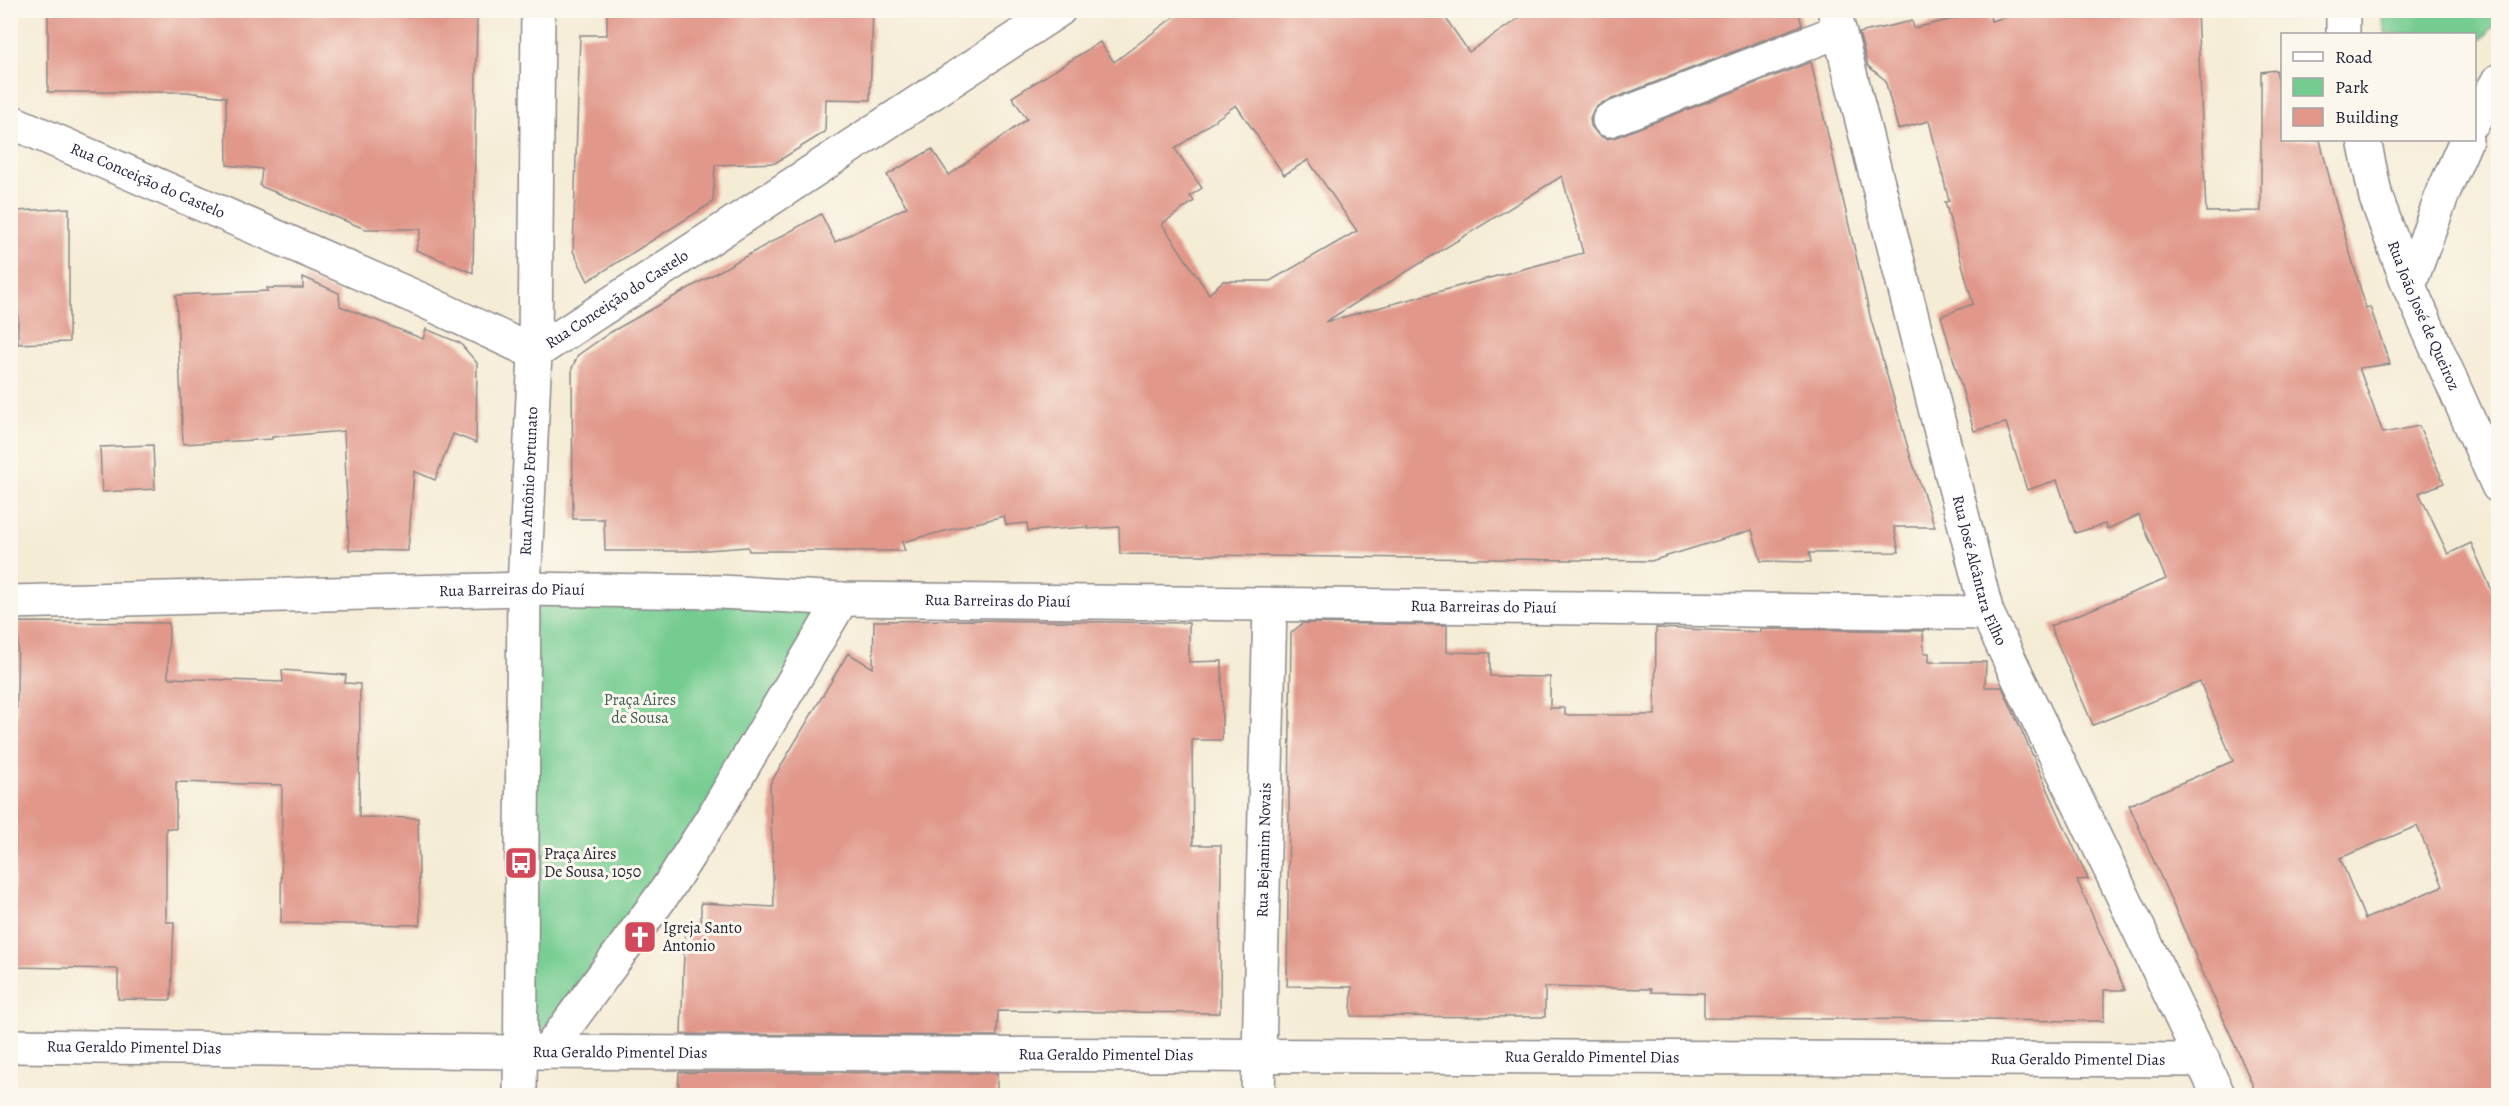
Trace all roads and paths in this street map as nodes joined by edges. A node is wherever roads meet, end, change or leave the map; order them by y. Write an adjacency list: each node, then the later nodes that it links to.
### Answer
1 (537, 10): 13 (street, Rua Antônio Fortunato)
2 (1059, 10): 13 (street, Rua Conceição do Castelo)
3 (2343, 10): 5 (street)
4 (1836, 21): 8 (street); 19 (street, Rua José Alcântara Filho)
5 (2343, 33)
6 (2499, 81): 7 (street)
7 (2476, 118)
8 (1609, 120)
9 (10, 121): 13 (street, Rua Conceição do Castelo)
10 (2364, 141): 12 (street, Rua João José de Queiroz)
11 (2466, 141): 12 (street)
12 (2409, 286): 14 (street, Rua João José de Queiroz)
13 (535, 352): 15 (street, Rua Antônio Fortunato)
14 (2499, 486)
15 (524, 589): 16 (street, Rua Barreiras do Piauí); 17 (street, Rua Barreiras do Piauí); 21 (street, Rua Antônio Fortunato)
16 (842, 599): 18 (street, Rua Barreiras do Piauí); 21 (street)
17 (10, 602)
18 (1270, 605): 19 (street, Rua Barreiras do Piauí); 22 (street, Rua Bejamim Novais)
19 (1987, 613): 23 (street, Rua José Alcântara Filho)
20 (10, 1046): 21 (street, Rua Geraldo Pimentel Dias)
21 (534, 1052): 22 (street, Rua Geraldo Pimentel Dias); 24 (street, Rua Antônio Fortunato)
22 (1257, 1055): 23 (street, Rua Geraldo Pimentel Dias); 25 (street, Rua Bejamim Novais)
23 (2203, 1060): 26 (street, Rua José Alcântara Filho)
24 (520, 1095)
25 (1258, 1095)
26 (2219, 1095)

